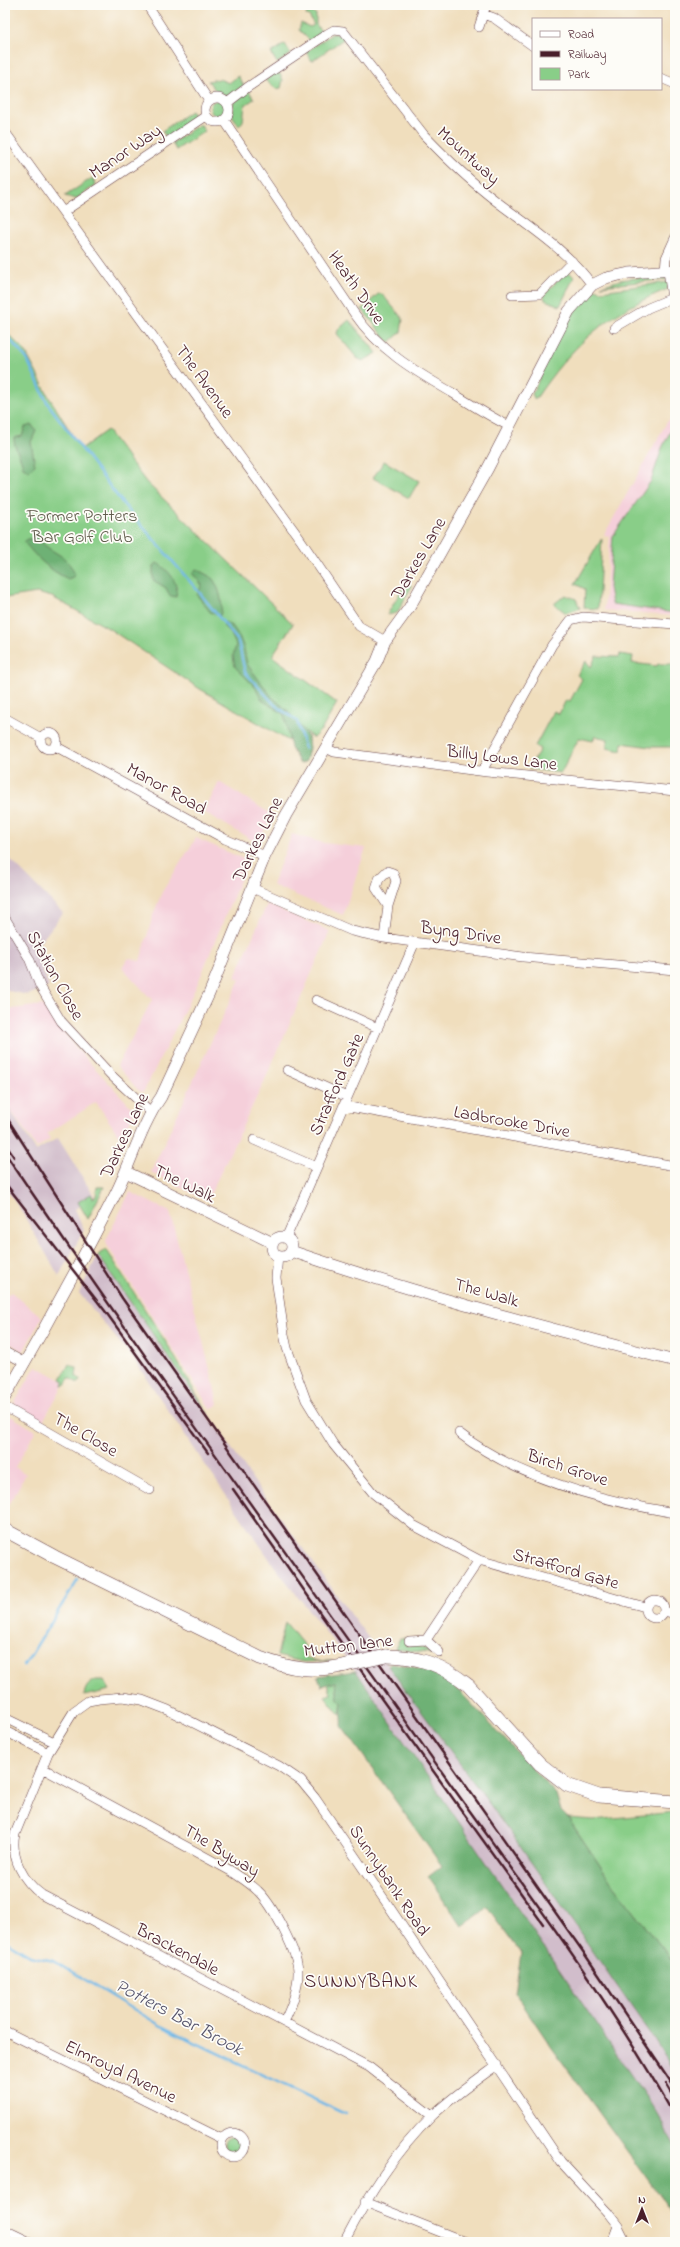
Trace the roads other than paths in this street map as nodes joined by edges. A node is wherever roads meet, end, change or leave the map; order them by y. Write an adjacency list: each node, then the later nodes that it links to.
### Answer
1 (147, 5): 8 (street)
2 (486, 5): 3 (street)
3 (483, 14): 4 (street); 5 (street)
4 (479, 27)
5 (532, 45)
6 (662, 78): 7 (street)
7 (675, 84)
8 (209, 101): 9 (street); 10 (street)
9 (227, 104): 11 (street); 15 (street, Mountway)
10 (206, 116): 11 (street); 13 (street, Manor Way)
11 (224, 120): 21 (street, Heath Drive)
12 (5, 132): 13 (street, The Avenue)
13 (63, 212): 23 (street, The Avenue)
14 (675, 238): 16 (street)
15 (572, 261): 17 (street, Mountway); 18 (street)
16 (669, 270): 17 (street); 19 (street)
17 (592, 285): 21 (street, Darkes Lane)
18 (512, 295)
19 (673, 301): 20 (street)
20 (614, 328)
21 (509, 426): 23 (street, Darkes Lane)
22 (675, 624): 26 (street)
23 (385, 641): 25 (street, Darkes Lane)
24 (5, 718): 28 (street, Manor Road)
25 (326, 748): 26 (street, Billy Lows Lane); 28 (street, Darkes Lane)
26 (482, 771): 27 (street, Billy Lows Lane)
27 (675, 791)
28 (265, 856): 29 (street, Darkes Lane)
29 (252, 888): 32 (street, Byng Drive); 39 (street, Darkes Lane)
30 (388, 906): 32 (street)
31 (5, 918): 39 (street, Station Close)
32 (384, 938): 33 (street, Byng Drive)
33 (415, 942): 34 (street, Byng Drive); 36 (street, Strafford Gate)
34 (675, 970)
35 (316, 1000): 36 (street)
36 (378, 1028): 38 (street, Strafford Gate)
37 (287, 1070): 38 (street, Ladbrooke Drive)
38 (346, 1101): 41 (street, Ladbrooke Drive); 42 (street, Strafford Gate)
39 (151, 1112): 43 (street, Darkes Lane)
40 (254, 1140): 42 (street)
41 (675, 1166)
42 (316, 1167): 44 (street, Strafford Gate)
43 (126, 1172): 45 (street, The Walk); 50 (street, Darkes Lane)
44 (286, 1238): 45 (street); 46 (street)
45 (273, 1243): 47 (street)
46 (291, 1251): 47 (street); 49 (street, The Walk)
47 (278, 1256): 57 (street, Strafford Gate)
48 (5, 1352): 50 (street)
49 (675, 1361)
50 (25, 1363): 51 (street, Darkes Lane)
51 (5, 1397)
52 (5, 1407): 54 (street, The Close)
53 (458, 1433): 55 (street, Birch Grove)
54 (150, 1490)
55 (675, 1513)
56 (5, 1530): 69 (main road, Mutton Lane, bridge)
57 (479, 1560): 58 (street, Strafford Gate); 61 (street)
58 (645, 1607): 59 (street, Strafford Gate); 59 (street, Strafford Gate)
59 (664, 1611): 60 (street, Strafford Gate)
60 (675, 1614)
61 (426, 1640): 62 (street); 63 (street)
62 (409, 1642)
63 (439, 1652)
64 (5, 1718): 66 (street)
65 (5, 1731): 67 (street)
66 (54, 1742): 67 (street, Sunnybank Road); 74 (street, Sunnybank Road)
67 (48, 1753): 68 (street, Brackendale)
68 (42, 1768): 71 (street, Brackendale); 72 (street, The Byway)
69 (675, 1802)
70 (5, 1831): 71 (street)
71 (14, 1834): 72 (street, Brackendale)
72 (284, 2022): 75 (street, Brackendale)
73 (5, 2031): 76 (street, Elmroyd Avenue)
74 (497, 2065): 75 (street); 78 (street, Sunnybank Road)
75 (432, 2116): 77 (street)
76 (222, 2139)
77 (365, 2202): 81 (street); 82 (street)
78 (618, 2226): 83 (street); 84 (street, Sunnybank Road)
79 (5, 2230): 80 (street)
80 (30, 2242)
81 (344, 2242)
82 (466, 2242)
83 (612, 2242)
84 (626, 2242)

